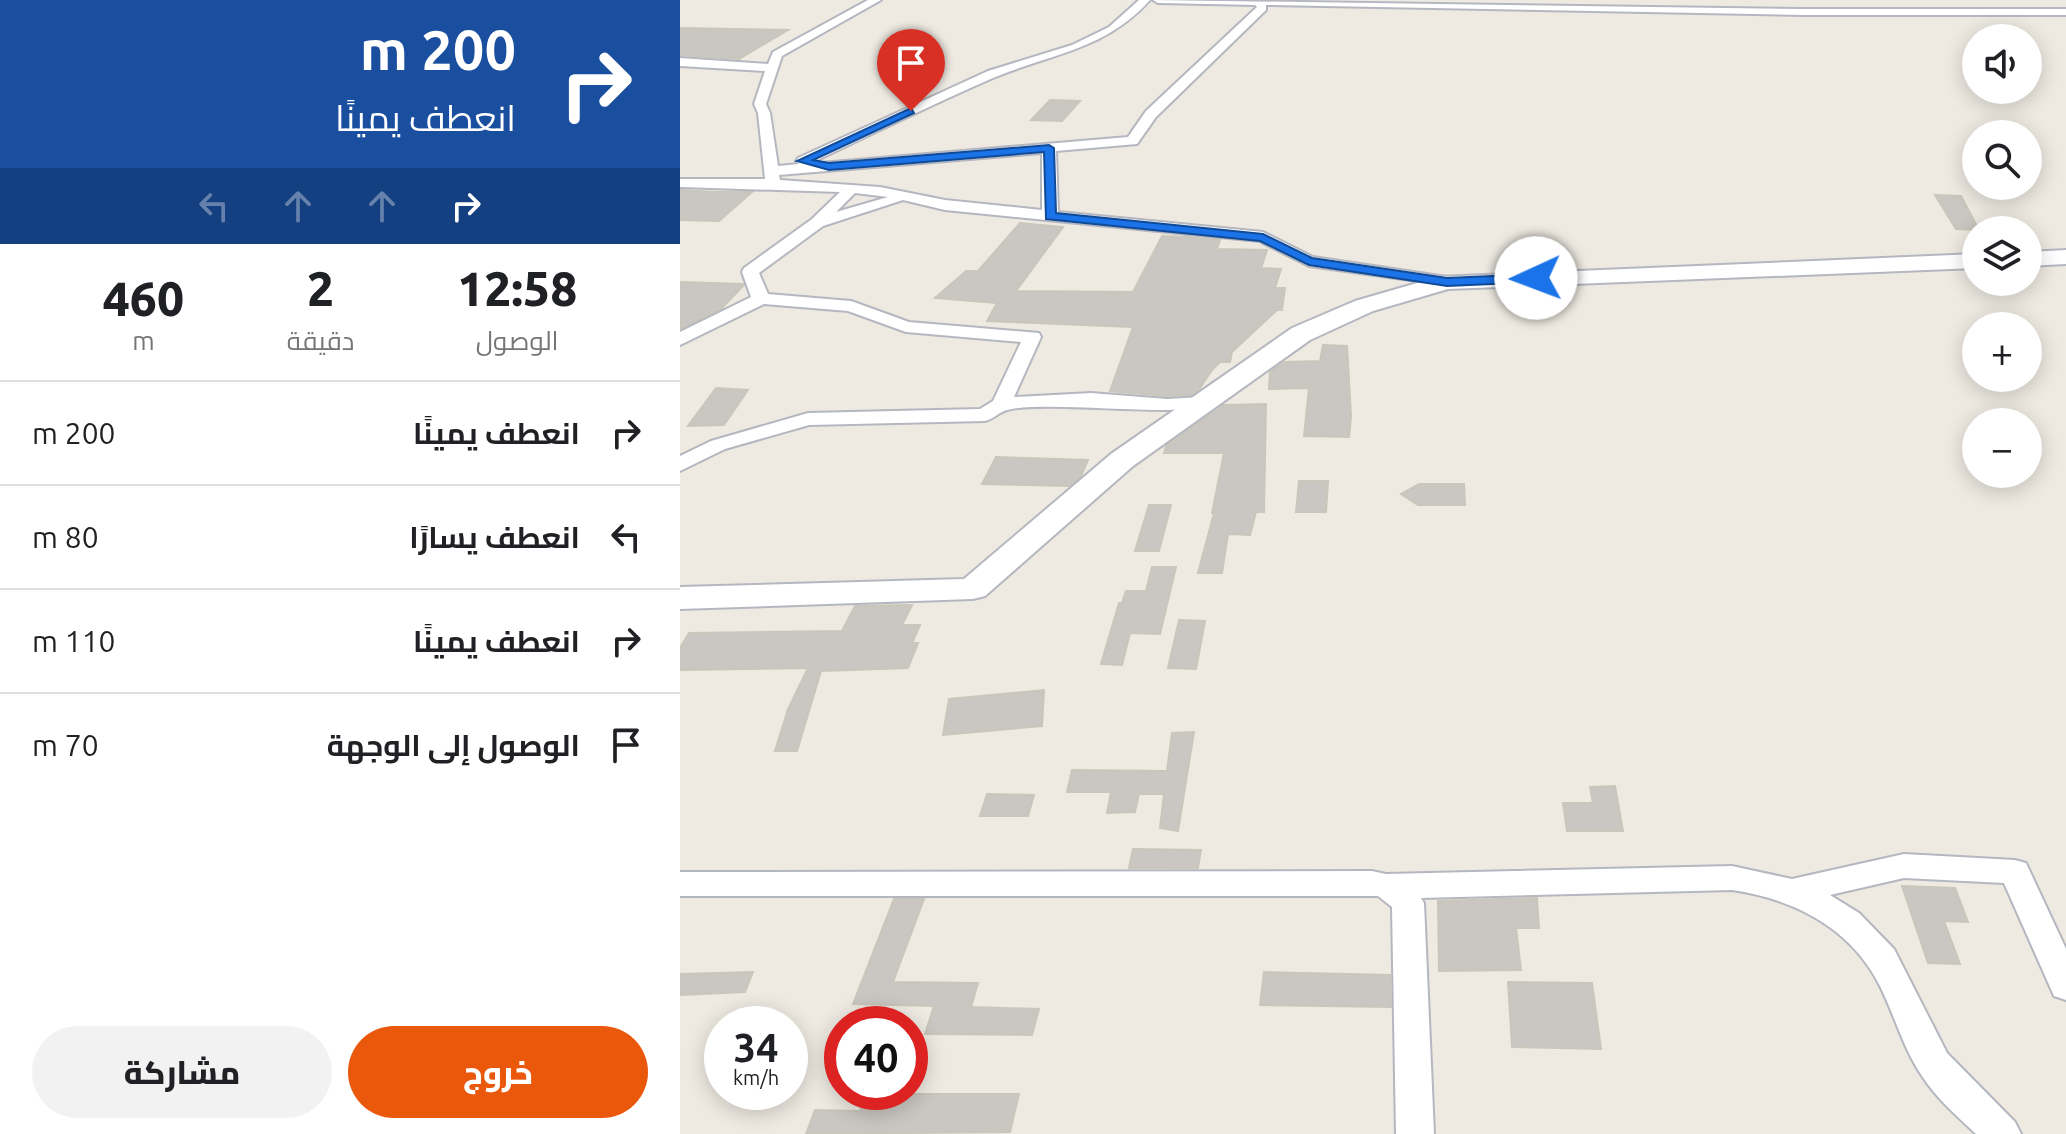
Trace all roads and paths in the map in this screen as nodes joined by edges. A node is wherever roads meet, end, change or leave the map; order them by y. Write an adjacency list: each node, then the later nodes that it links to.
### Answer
1 (876, 0): 8 (street)
2 (1145, 0): 11 (street)
3 (1158, 0): 4 (street)
4 (1262, 2): 5 (street); 9 (street)
5 (1303, 2): 6 (street)
6 (2066, 12)
7 (680, 62): 8 (street)
8 (770, 68): 10 (street)
9 (1049, 148): 12 (street); 17 (street)
10 (769, 154): 11 (street); 13 (street)
11 (803, 161): 12 (street)
12 (829, 167): 13 (street)
13 (772, 177): 14 (street); 15 (street)
14 (680, 183)
15 (850, 190): 16 (street); 18 (street)
16 (911, 195): 17 (street); 18 (street)
17 (1050, 216): 22 (street)
18 (818, 222): 23 (street)
19 (2066, 257): 20 (street)
20 (2042, 258)
21 (1962, 262): 22 (street)
22 (1447, 282): 25 (street)
23 (761, 299): 24 (street); 26 (street)
24 (680, 339)
25 (1202, 403): 26 (street); 28 (street)
26 (1001, 404): 27 (street)
27 (680, 465)
28 (680, 598)
29 (680, 884): 30 (street)
30 (1387, 886): 31 (street); 33 (street)
31 (1795, 890): 32 (street); 34 (street)
32 (2066, 986)
33 (1415, 1134)
34 (2002, 1134)

